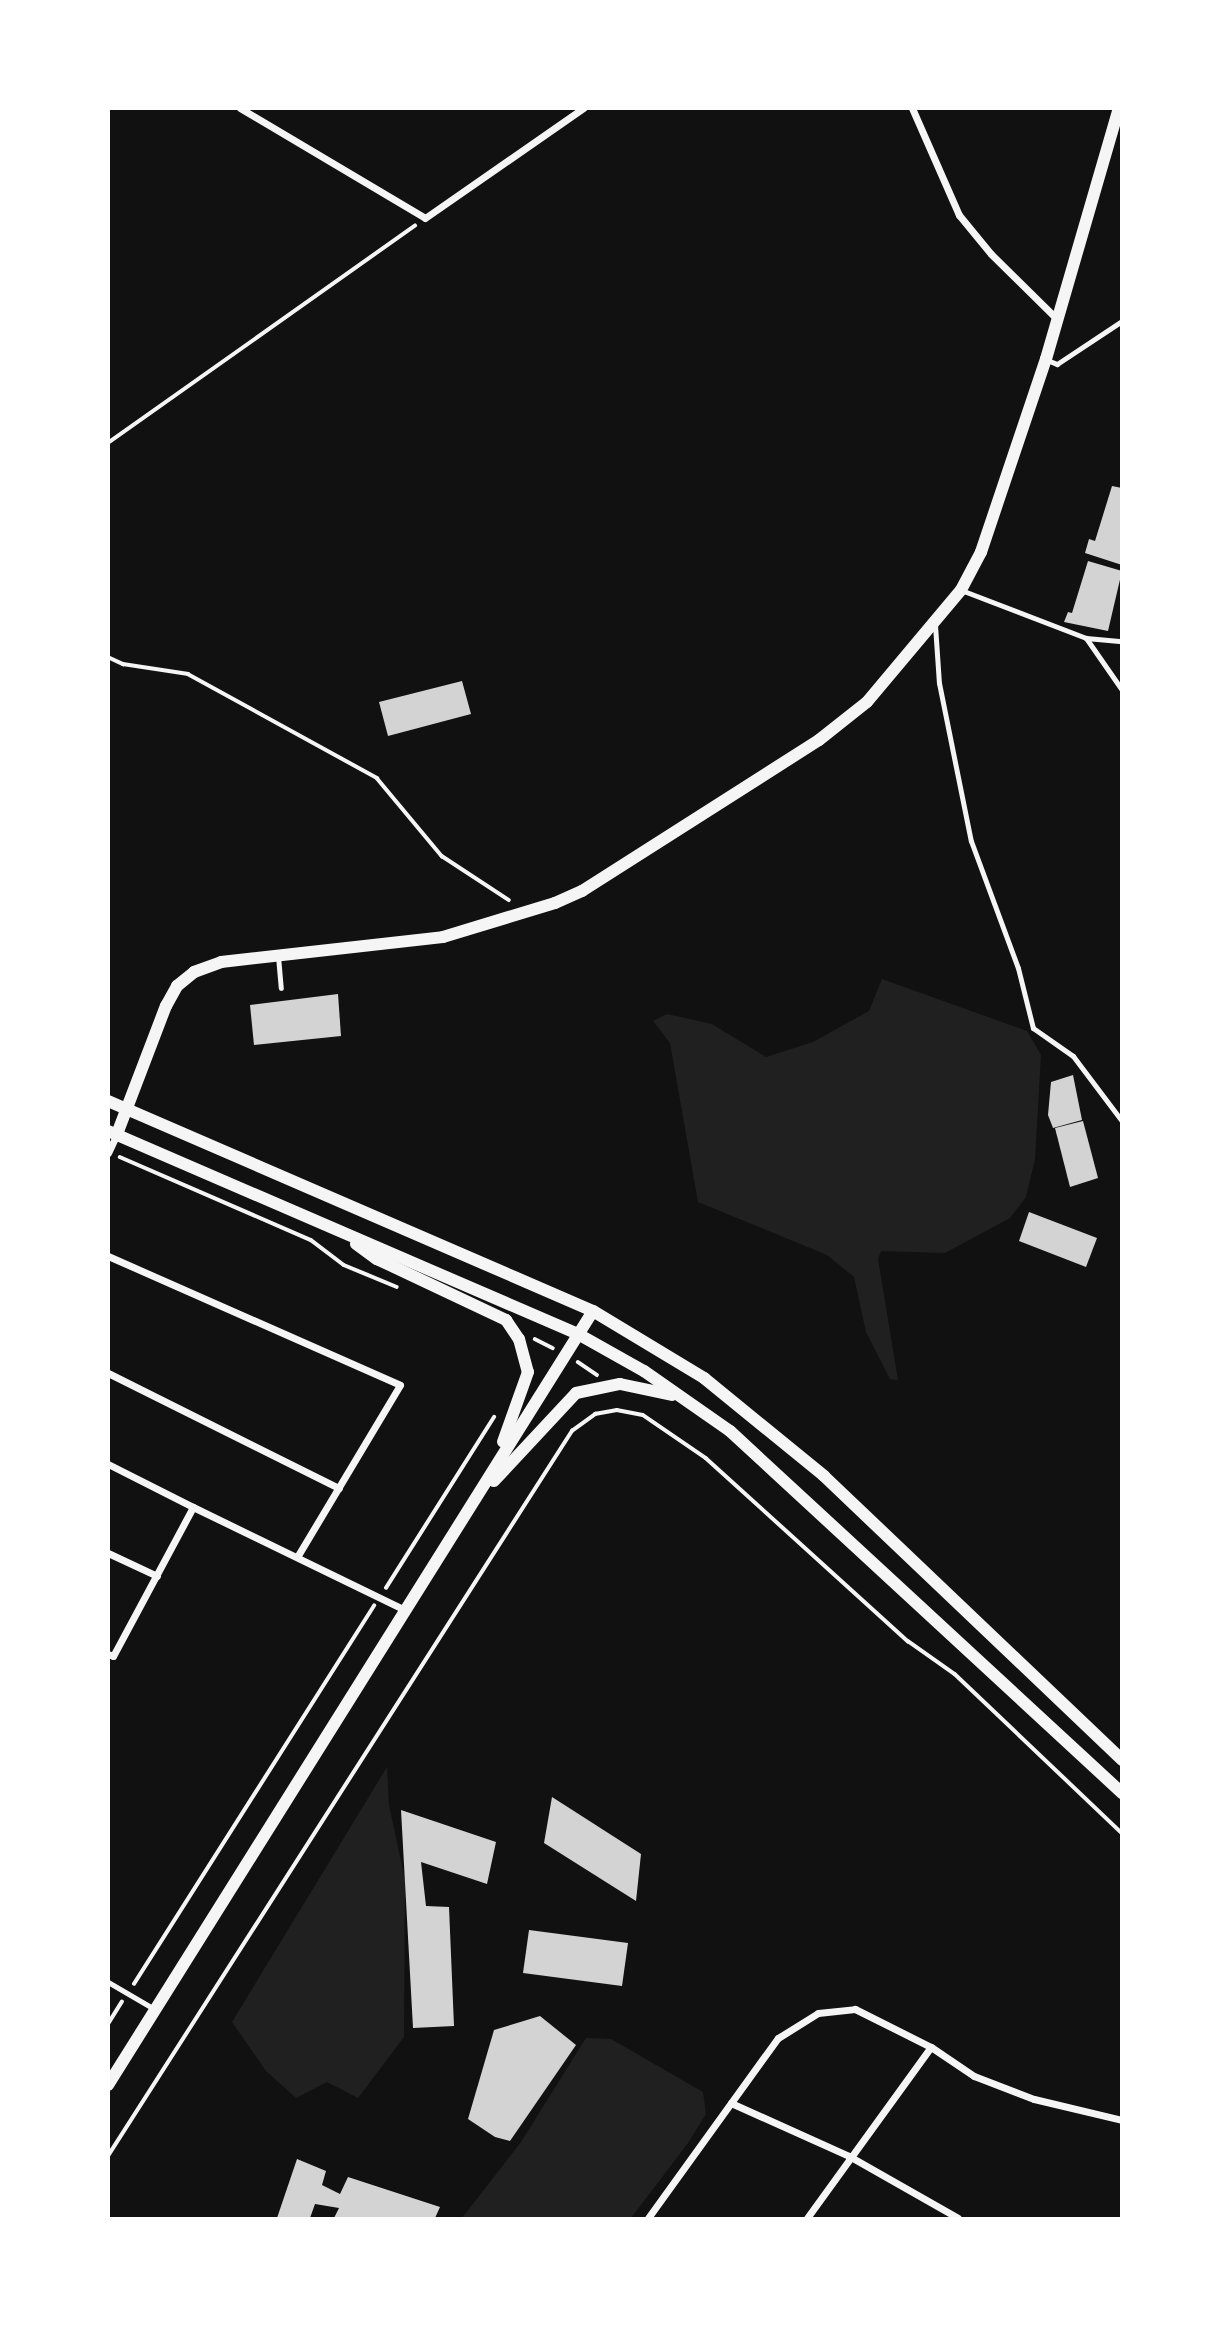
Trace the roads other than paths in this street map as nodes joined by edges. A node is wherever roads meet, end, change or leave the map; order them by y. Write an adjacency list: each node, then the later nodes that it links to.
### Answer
1 (240, 108): 2 (street)
2 (583, 108)
3 (912, 108): 5 (street)
4 (1119, 108): 5 (street)
5 (1057, 319): 7 (street)
6 (1122, 321): 7 (lane)
7 (1046, 359): 8 (street)
8 (961, 590): 9 (street); 10 (lane)
9 (934, 624): 13 (street); 17 (lane)
10 (1086, 638): 11 (lane); 12 (lane)
11 (1122, 641)
12 (1122, 690)
13 (278, 956): 14 (lane); 16 (street)
14 (281, 988)
15 (108, 1101): 16 (street)
16 (127, 1108): 18 (street); 22 (street)
17 (1122, 1121)
18 (113, 1133): 19 (street); 20 (street)
19 (108, 1153)
20 (334, 1229): 23 (street); 28 (street)
21 (108, 1256): 27 (street)
22 (593, 1311): 23 (street); 35 (street)
23 (578, 1334): 25 (street); 28 (street)
24 (108, 1373): 27 (street)
25 (693, 1404): 28 (street); 36 (street)
26 (108, 1464): 29 (street)
27 (339, 1488): 31 (street)
28 (472, 1504): 33 (street)
29 (194, 1507): 31 (street); 32 (street)
30 (108, 1553): 32 (street)
31 (297, 1557): 33 (street)
32 (157, 1576): 34 (street)
33 (405, 1610): 38 (street)
34 (108, 1654)
35 (1122, 1760)
36 (1122, 1793)
37 (108, 1982): 38 (lane)
38 (156, 2010): 40 (street)
39 (931, 2047): 41 (street); 42 (street); 43 (street)
40 (108, 2085)
41 (731, 2103): 43 (street); 44 (street)
42 (1122, 2120)
43 (849, 2156): 45 (street); 46 (street)
44 (648, 2218)
45 (807, 2218)
46 (958, 2218)

